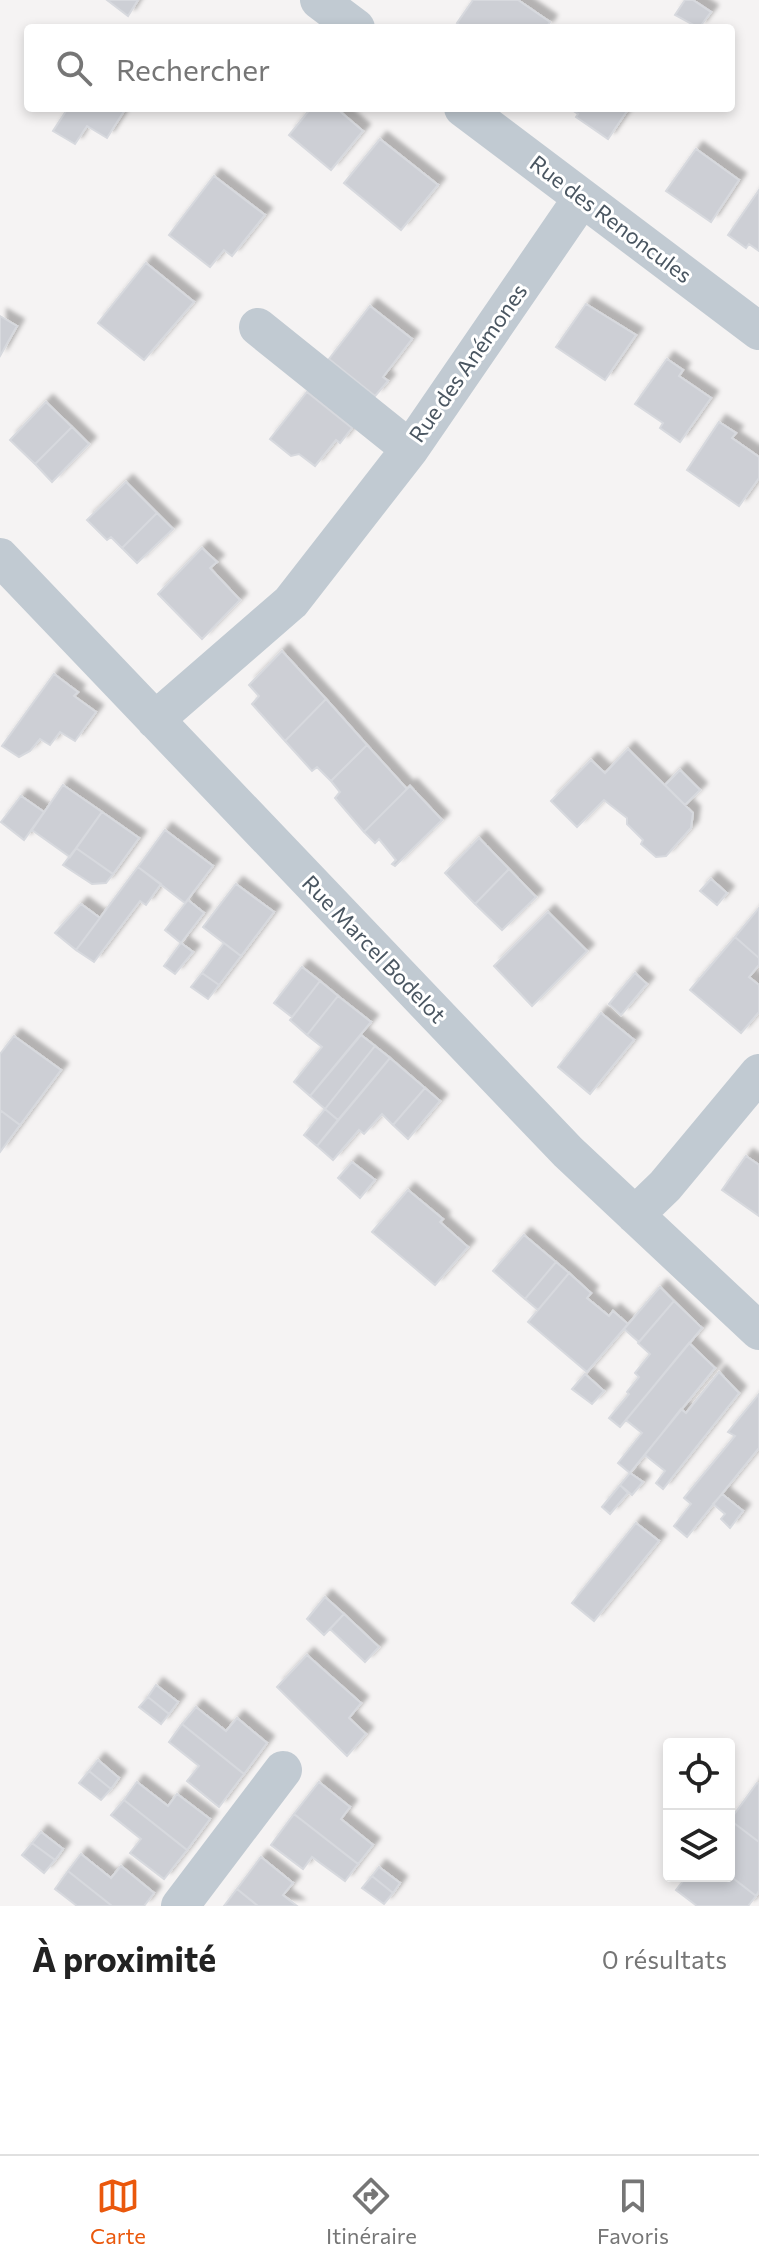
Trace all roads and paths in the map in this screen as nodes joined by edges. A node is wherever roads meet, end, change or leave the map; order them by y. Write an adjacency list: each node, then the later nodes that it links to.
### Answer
1 (319, 0): 2 (street)
2 (351, 24)
3 (468, 112): 4 (street, Rue des Renoncules)
4 (582, 198): 6 (street, Rue des Renoncules); 7 (street, Rue des Anémones)
5 (258, 327): 7 (street, Rue des Anémones)
6 (759, 331)
7 (410, 449): 9 (street)
8 (0, 557): 9 (street, Rue Marcel Bodelot)
9 (155, 720): 11 (street, Rue Marcel Bodelot)
10 (759, 1073): 11 (street)
11 (635, 1215): 12 (street, Rue Marcel Bodelot)
12 (759, 1331)
13 (283, 1770): 14 (street)
14 (180, 1906)

